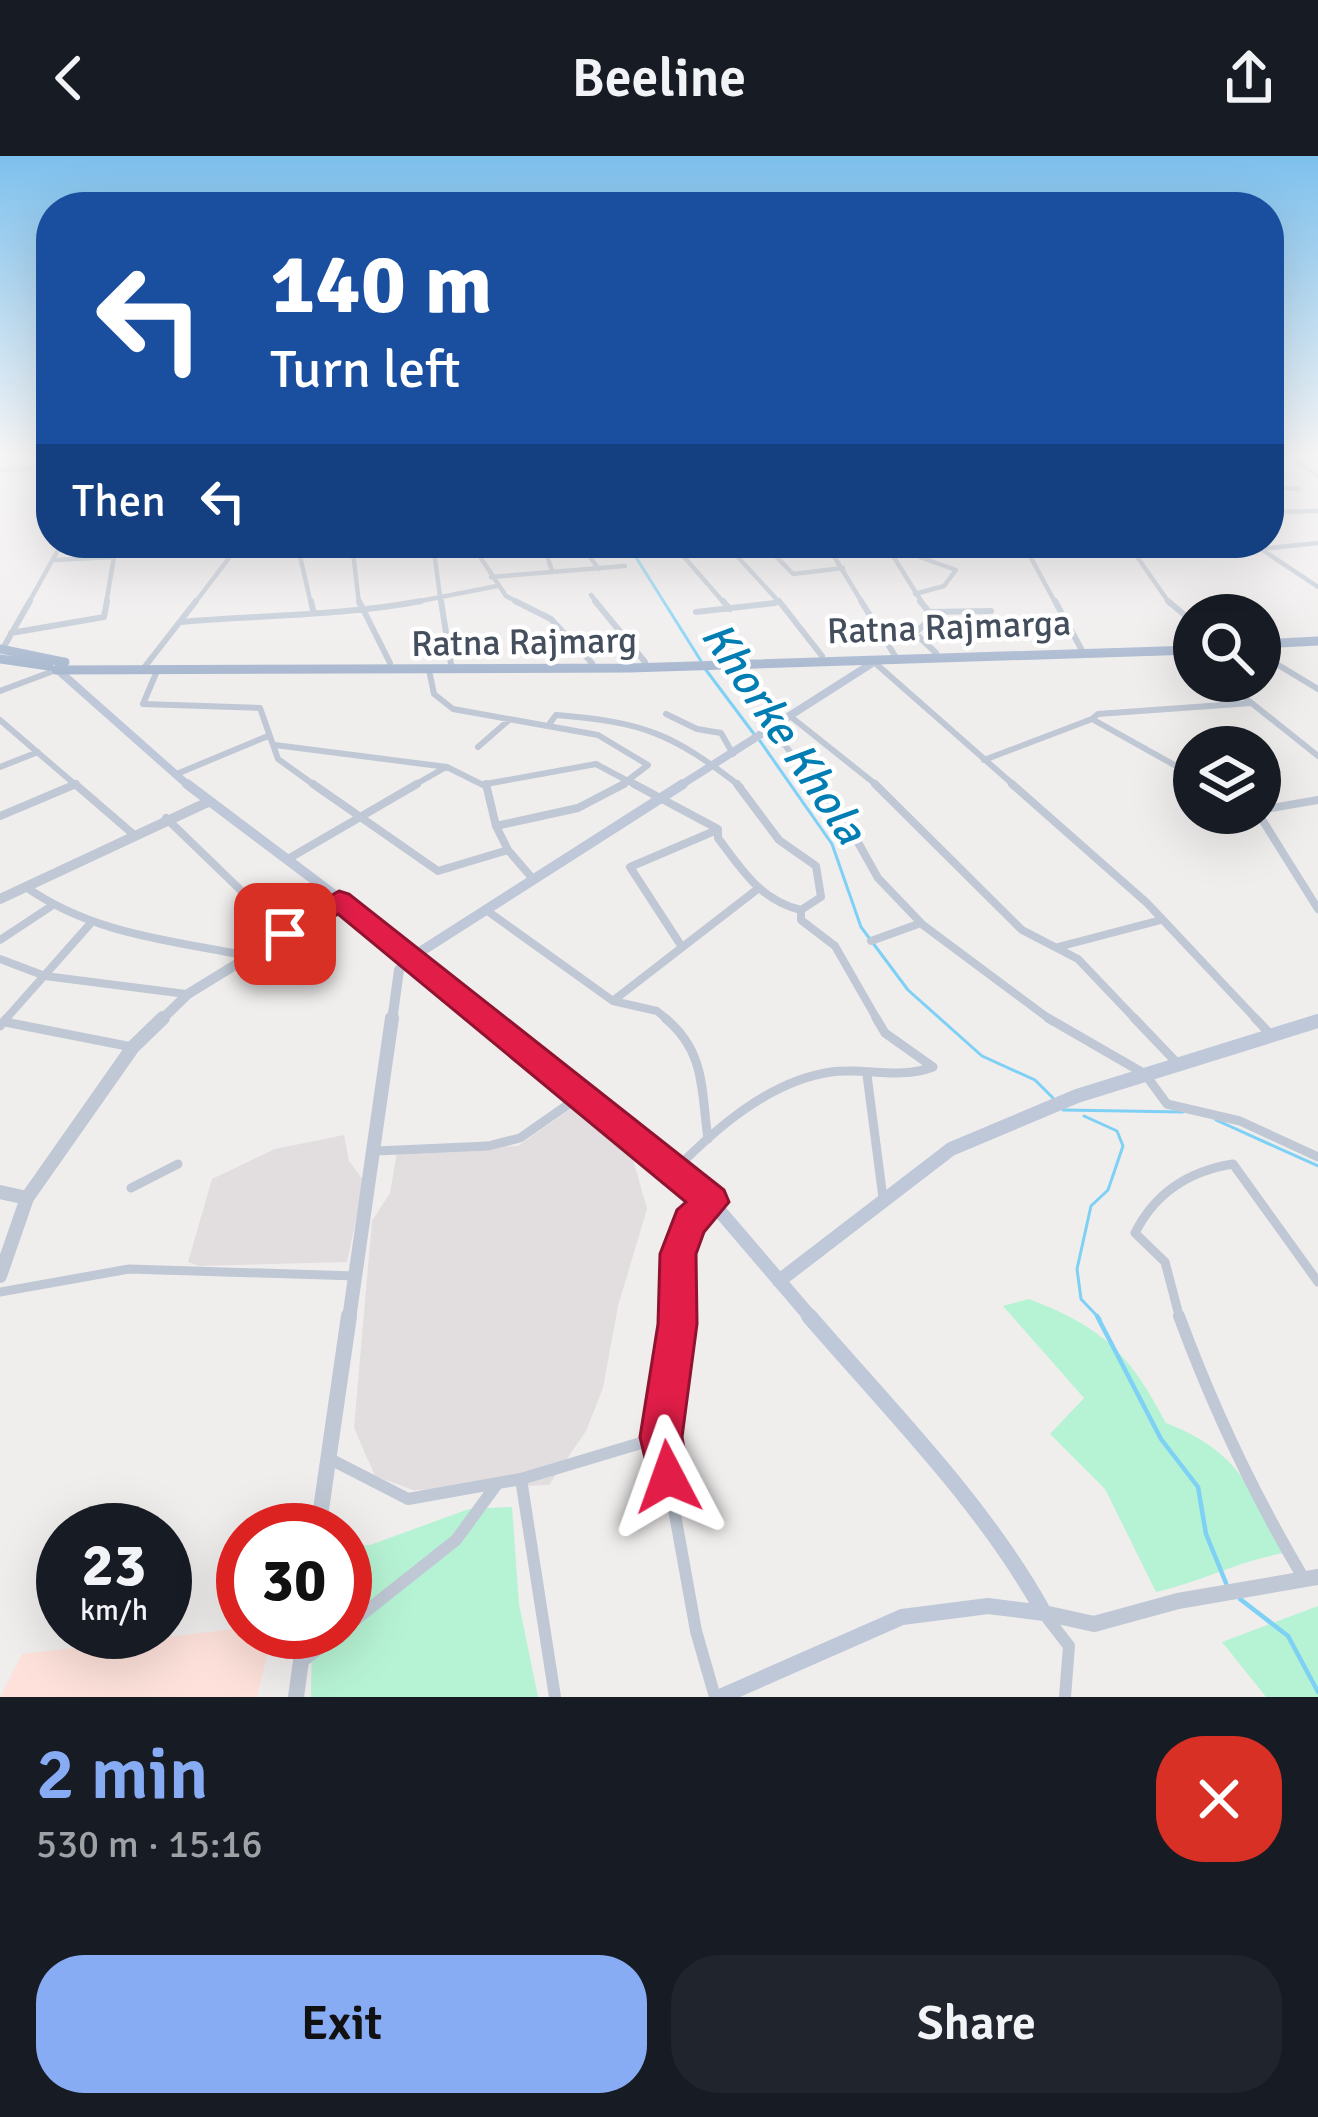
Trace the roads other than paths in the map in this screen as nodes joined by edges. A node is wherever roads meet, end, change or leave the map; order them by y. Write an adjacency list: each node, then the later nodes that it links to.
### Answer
1 (1318, 543): 2 (street)
2 (1284, 547)
3 (94, 558): 21 (street)
4 (114, 558): 43 (street)
5 (229, 558): 42 (street)
6 (301, 558): 37 (street)
7 (351, 558): 39 (street)
8 (433, 558): 33 (street)
9 (480, 558): 28 (street)
10 (548, 558): 25 (street)
11 (591, 558): 24 (street)
12 (685, 558): 35 (street)
13 (737, 558): 34 (street)
14 (780, 558): 23 (street)
15 (836, 558): 23 (street)
16 (894, 558): 32 (street)
17 (922, 558): 32 (street)
18 (1031, 558): 47 (street)
19 (1138, 558): 36 (street)
20 (1275, 558): 27 (street)
21 (55, 560): 43 (street)
22 (625, 566): 24 (street)
23 (843, 568): 51 (street)
24 (599, 569): 25 (street)
25 (552, 571): 28 (street)
26 (1318, 575): 27 (street)
27 (1305, 577): 30 (street)
28 (490, 578): 29 (street)
29 (497, 586): 33 (street); 57 (street)
30 (1318, 587)
31 (591, 595): 53 (street)
32 (915, 595): 41 (street)
33 (441, 598): 39 (street); 60 (street)
34 (776, 603): 35 (street); 50 (street)
35 (730, 608): 40 (street)
36 (1173, 608)
37 (313, 610): 39 (street); 42 (street)
38 (991, 610): 41 (street)
39 (361, 612): 56 (street)
40 (696, 612)
41 (929, 612): 49 (street)
42 (180, 622): 62 (street)
43 (11, 633): 48 (street)
44 (1318, 645): 45 (main road)
45 (1281, 648)
46 (1173, 651): 47 (main road, Ratna Rajmarg)
47 (1083, 652): 49 (main road, Ratna Rajmarga); 51 (main road, Ratna Rajmarg)
48 (1, 653): 61 (main road, Ratna Rajmarg)
49 (936, 653): 51 (main road, Ratna Rajmarga)
50 (821, 656): 52 (main road, Ratna Rajmarga); 58 (main road, Ratna Rajmarga)
51 (897, 658): 52 (main road, Ratna Rajmarga); 55 (main road, Ratna Rajmarg)
52 (851, 660): 55 (main road, Ratna Rajmarg); 58 (main road, Ratna Rajmarg)
53 (645, 662): 54 (main road, Ratna Rajmarg); 57 (main road, Ratna Rajmarg)
54 (683, 662): 58 (main road, Ratna Rajmarg); 63 (main road, Ratna Rajmarg)
55 (874, 662): 68 (main road); 80 (street)
56 (390, 663): 60 (main road, Ratna Rajmarg); 62 (main road, Ratna Rajmarg)
57 (592, 663): 60 (main road, Ratna Rajmarg)
58 (707, 663)
59 (1281, 663): 64 (street)
60 (451, 664)
61 (64, 667): 62 (main road, Ratna Rajmarg); 65 (street); 85 (main road)
62 (149, 668): 63 (main road, Ratna Rajmarg); 74 (street)
63 (429, 670): 71 (street)
64 (1318, 689)
65 (0, 691)
66 (1251, 703): 69 (street); 79 (street)
67 (666, 715): 78 (street)
68 (790, 716): 73 (main road); 118 (street)
69 (1092, 719): 80 (street); 81 (street)
70 (0, 720): 77 (street)
71 (509, 720): 72 (street); 76 (street)
72 (550, 723): 83 (street); 86 (street)
73 (772, 729): 78 (main road); 112 (street)
74 (268, 736): 75 (street); 85 (street)
75 (275, 745): 82 (street); 95 (street)
76 (478, 747)
77 (38, 752): 84 (street); 87 (street)
78 (733, 754): 83 (main road)
79 (1318, 756)
80 (983, 761): 111 (street)
81 (1173, 764)
82 (447, 766): 88 (street); 95 (street)
83 (713, 766): 89 (main road); 110 (street)
84 (0, 767)
85 (179, 773): 91 (main road)
86 (630, 782): 88 (street); 89 (street); 96 (street)
87 (76, 784): 93 (street); 98 (street)
88 (486, 784): 96 (street)
89 (658, 797): 97 (street); 102 (main road)
90 (1318, 800): 92 (street)
91 (208, 802): 94 (street); 101 (main road)
92 (1281, 808)
93 (0, 817)
94 (166, 818): 98 (street); 114 (street)
95 (362, 819): 100 (street); 101 (street)
96 (496, 826): 100 (street)
97 (718, 829): 104 (street); 117 (street)
98 (133, 834): 103 (street)
99 (1272, 834): 109 (street)
100 (508, 850): 102 (street)
101 (286, 860): 106 (main road)
102 (533, 879): 108 (main road)
103 (25, 886): 105 (street); 107 (street)
104 (755, 891): 110 (street); 117 (street)
105 (0, 899)
106 (339, 901): 114 (street); 121 (main road)
107 (50, 907): 113 (street); 115 (street)
108 (485, 909): 121 (main road); 124 (street)
109 (1318, 909)
110 (801, 910): 131 (street)
111 (1161, 920): 118 (street); 127 (street)
112 (920, 922): 116 (street); 130 (street)
113 (91, 924): 119 (street); 122 (street)
114 (285, 934): 119 (street)
115 (0, 940)
116 (872, 940)
117 (682, 947): 124 (street)
118 (1056, 948): 129 (street)
119 (244, 955): 123 (street)
120 (0, 959): 122 (street)
121 (409, 959): 132 (main road); 134 (street)
122 (44, 976): 123 (street); 126 (street)
123 (188, 994): 128 (street)
124 (613, 1001): 133 (street)
125 (1318, 1021): 127 (main road)
126 (2, 1024): 128 (street)
127 (1273, 1036): 129 (main road)
128 (133, 1047): 140 (street)
129 (1179, 1065): 130 (main road)
130 (1145, 1074): 135 (street); 141 (main road)
131 (867, 1075): 133 (street); 141 (street)
132 (580, 1096): 134 (street); 137 (main road)
133 (708, 1139): 137 (street)
134 (376, 1151): 144 (street)
135 (1318, 1157)
136 (178, 1164): 138 (street)
137 (673, 1172): 142 (main road)
138 (131, 1188)
139 (0, 1192): 140 (street)
140 (28, 1198): 143 (street)
141 (884, 1200): 145 (main road)
142 (712, 1202): 145 (main road); 148 (street)
143 (0, 1276)
144 (358, 1276): 147 (street); 149 (street)
145 (779, 1281): 155 (main road)
146 (1318, 1282): 153 (street)
147 (0, 1292)
148 (661, 1437): 150 (street); 162 (street)
149 (328, 1457): 151 (street); 152 (street)
150 (521, 1479): 151 (street); 161 (street)
151 (497, 1484): 154 (street)
152 (322, 1503)
153 (1311, 1578): 155 (street)
154 (372, 1607)
155 (1044, 1613): 159 (street); 162 (main road)
156 (302, 1659): 158 (street)
157 (306, 1659): 158 (street)
158 (301, 1663): 160 (street)
159 (1066, 1696)
160 (296, 1697)
161 (555, 1697)
162 (718, 1697)

